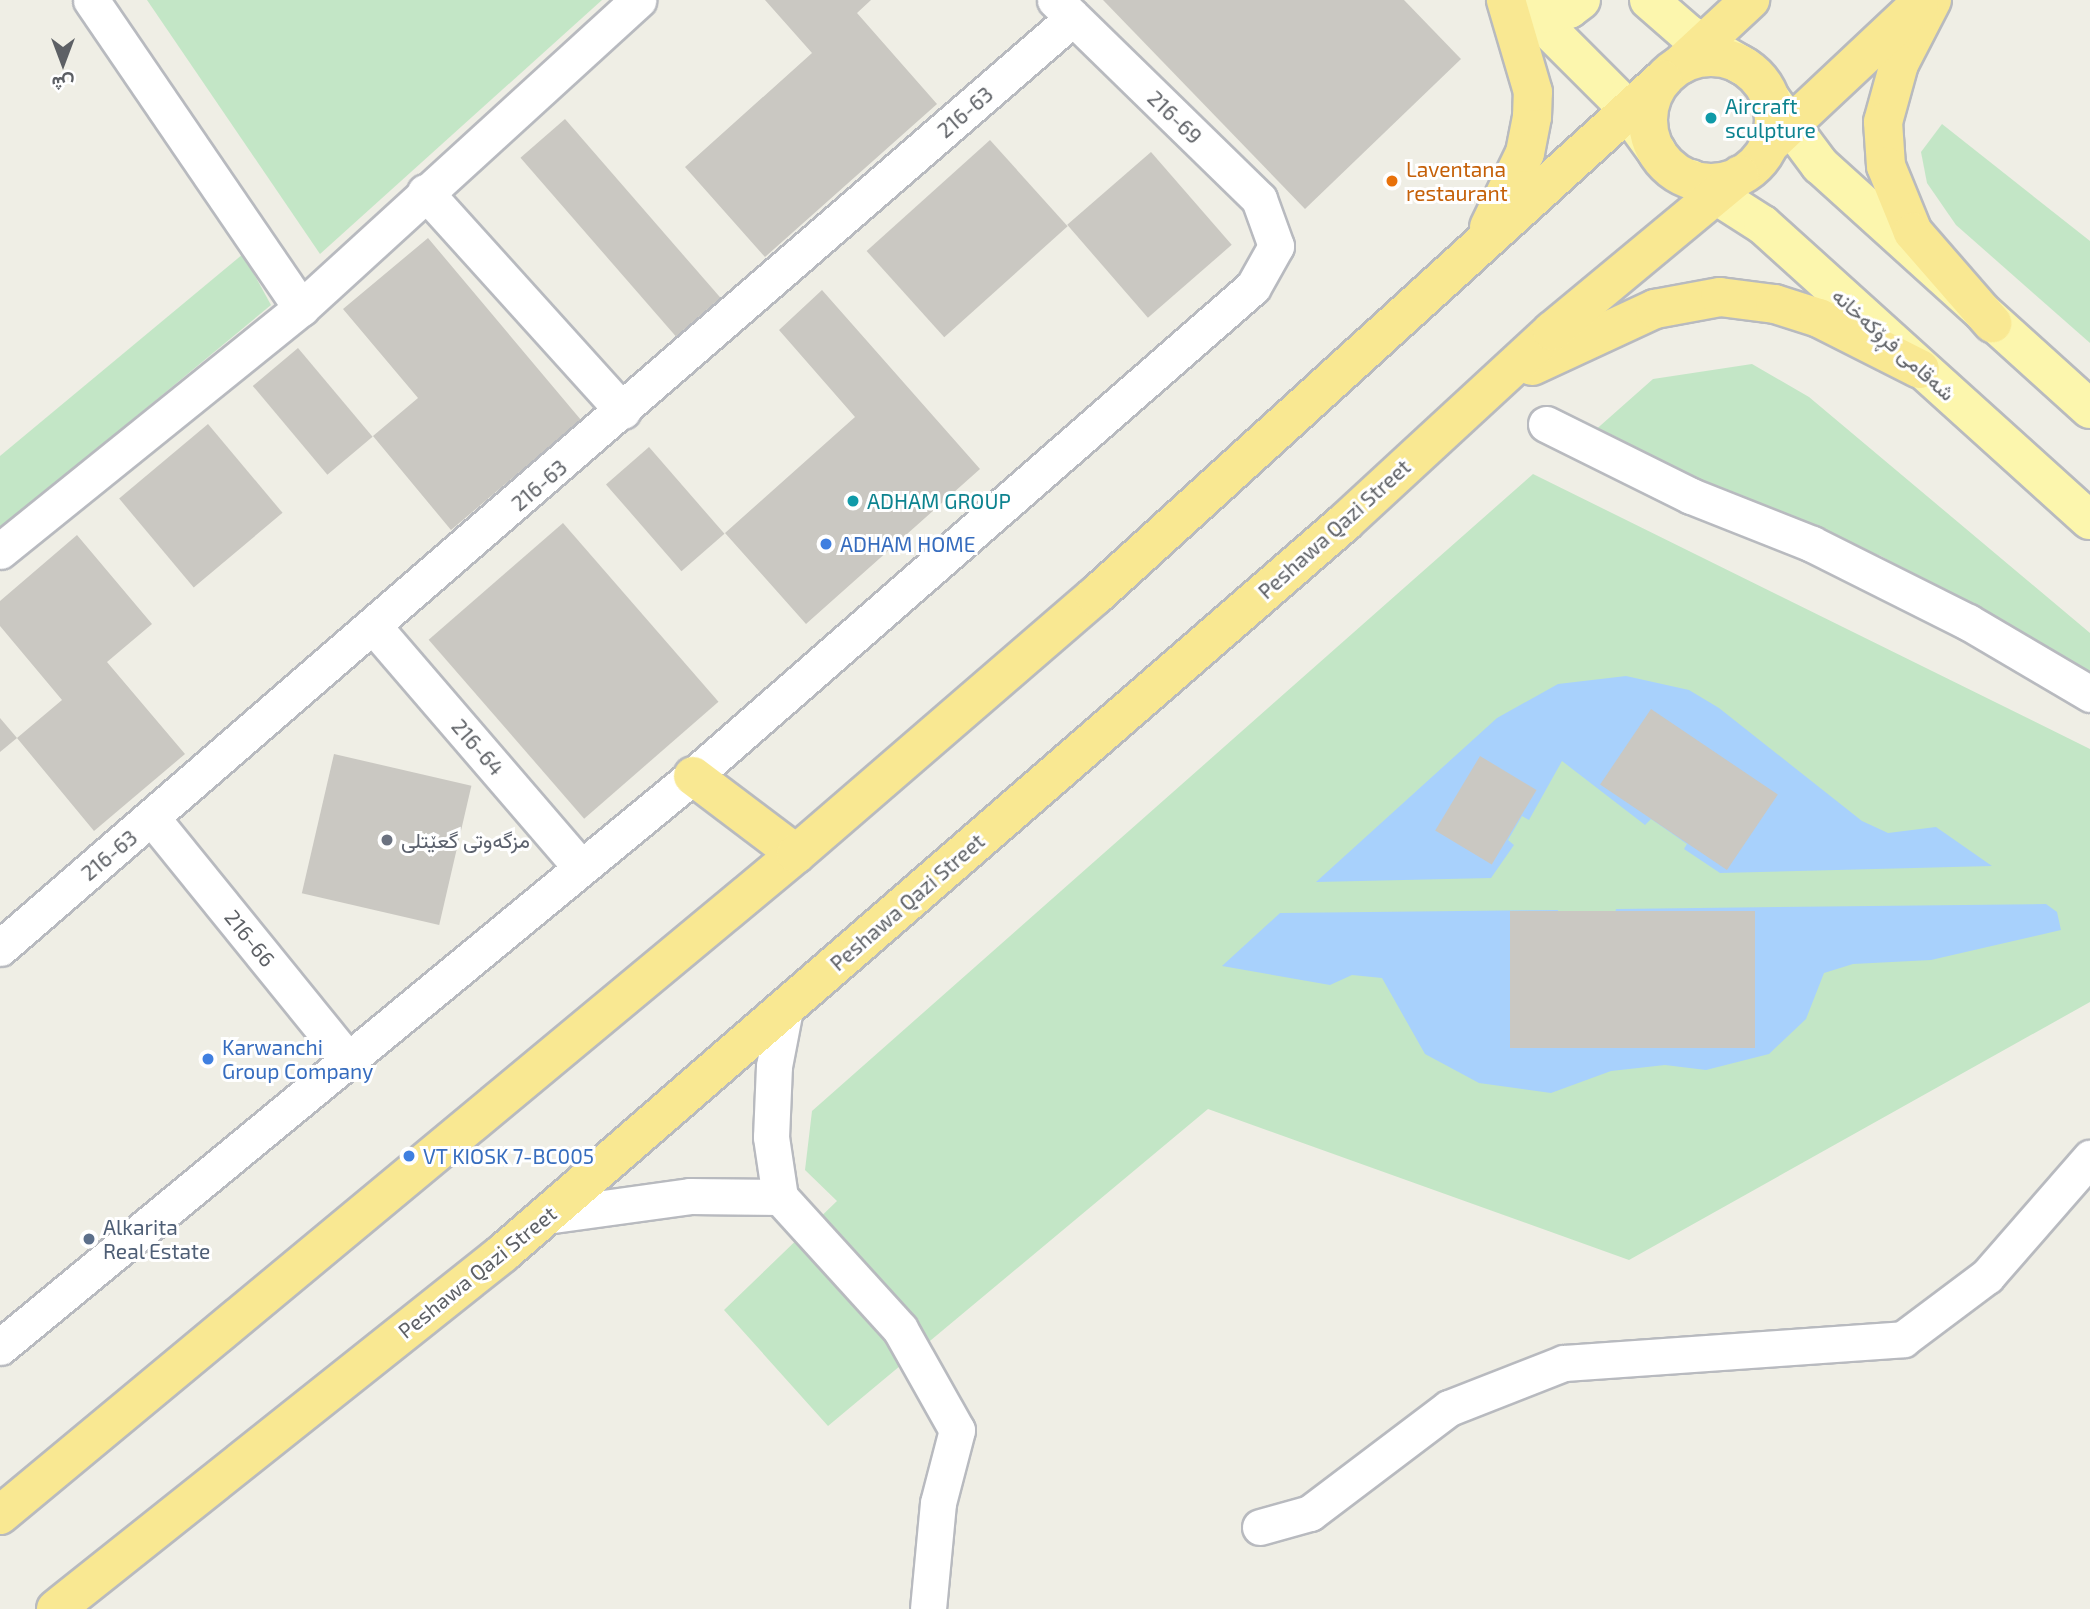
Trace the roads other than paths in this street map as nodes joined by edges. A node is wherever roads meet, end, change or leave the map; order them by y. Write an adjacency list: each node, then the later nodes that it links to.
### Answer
1 (92, 0): 17 (street)
2 (638, 0): 15 (street)
3 (1581, 0): 8 (main road)
4 (1649, 0): 10 (main road)
5 (1749, 0): 10 (highway)
6 (1923, 0): 12 (highway, Peshawa Qazi Street)
7 (1932, 0): 18 (highway)
8 (1520, 5): 11 (main road); 16 (highway)
9 (1064, 9): 22 (street, 216-63); 28 (street, 216-69)
10 (1682, 62): 11 (highway); 12 (highway); 13 (highway)
11 (1628, 111): 13 (main road); 16 (highway)
12 (1775, 124): 14 (highway, Peshawa Qazi Street); 18 (main road)
13 (1657, 152): 14 (highway)
14 (1716, 183): 19 (main road, شەقامی فڕۆکەخانە); 20 (highway, Peshawa Qazi Street)
15 (425, 191): 17 (street); 22 (street)
16 (1461, 263): 30 (highway)
17 (300, 308): 25 (street)
18 (1992, 323): 21 (main road)
19 (1920, 369): 20 (highway); 24 (main road, شەقامی فڕۆکەخانە)
20 (1495, 382): 33 (highway, Peshawa Qazi Street)
21 (2090, 409)
22 (623, 411): 26 (street, 216-63)
23 (1546, 424): 27 (street)
24 (2090, 520)
25 (0, 551)
26 (375, 628): 29 (street, 216-63); 31 (street, 216-64)
27 (2090, 694)
28 (693, 776): 30 (highway); 31 (street)
29 (152, 818): 32 (street, 216-63); 34 (street, 216-66)
30 (796, 854): 39 (highway)
31 (580, 866): 34 (street)
32 (0, 948)
33 (785, 1009): 36 (street); 37 (highway, Peshawa Qazi Street)
34 (347, 1059): 38 (street)
35 (2090, 1158): 40 (street)
36 (780, 1197): 37 (street); 42 (street)
37 (546, 1216): 41 (highway, Peshawa Qazi Street)
38 (0, 1347)
39 (0, 1516)
40 (1260, 1527)
41 (56, 1609)
42 (928, 1609)

